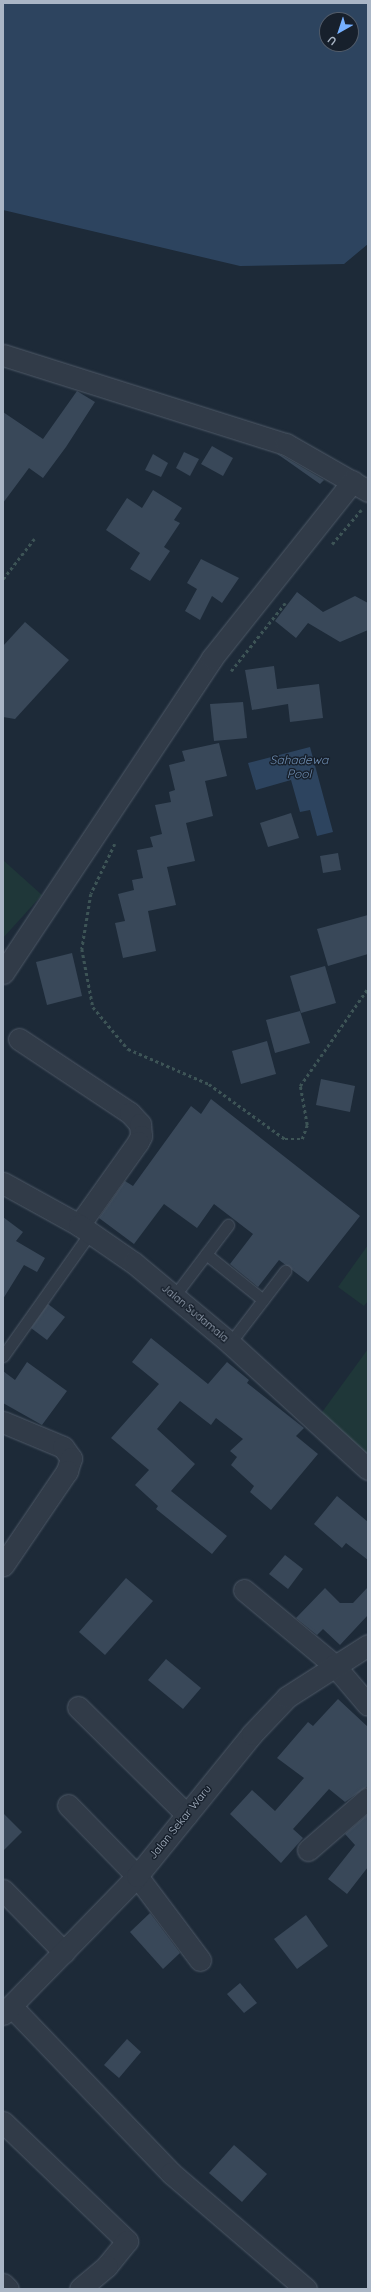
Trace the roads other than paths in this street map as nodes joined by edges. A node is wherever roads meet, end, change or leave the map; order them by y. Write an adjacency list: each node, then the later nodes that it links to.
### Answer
1 (3, 355): 2 (street)
2 (361, 493): 3 (street)
3 (3, 972)
4 (19, 1039): 7 (street)
5 (3, 1183): 7 (street, Jalan Sudamala)
6 (228, 1225): 8 (lane)
7 (85, 1229): 10 (street, Jalan Sudamala); 13 (lane)
8 (206, 1254): 10 (lane); 11 (lane)
9 (286, 1271): 11 (lane)
10 (175, 1296): 12 (street, Jalan Sudamala)
11 (263, 1300): 12 (lane)
12 (230, 1344): 15 (street, Jalan Sudamala)
13 (3, 1356)
14 (3, 1422): 16 (street)
15 (368, 1469)
16 (10, 1543): 17 (street)
17 (3, 1565)
18 (244, 1590): 20 (street)
19 (368, 1644): 20 (street, Jalan Sekar Waru)
20 (334, 1665): 21 (street); 25 (street, Jalan Sekar Waru)
21 (368, 1705)
22 (78, 1707): 25 (street)
23 (368, 1798): 26 (street)
24 (68, 1805): 27 (street)
25 (187, 1815): 27 (street, Jalan Sekar Waru)
26 (308, 1850)
27 (137, 1876): 29 (street, Jalan Sekar Waru); 30 (street)
28 (3, 1890): 29 (street)
29 (64, 1952): 31 (street, Jalan Sekar Waru)
30 (200, 1960)
31 (7, 2010): 36 (street)
32 (3, 2122): 35 (street)
33 (3, 2284): 34 (street)
34 (8, 2289)
35 (80, 2289)
36 (306, 2289)

